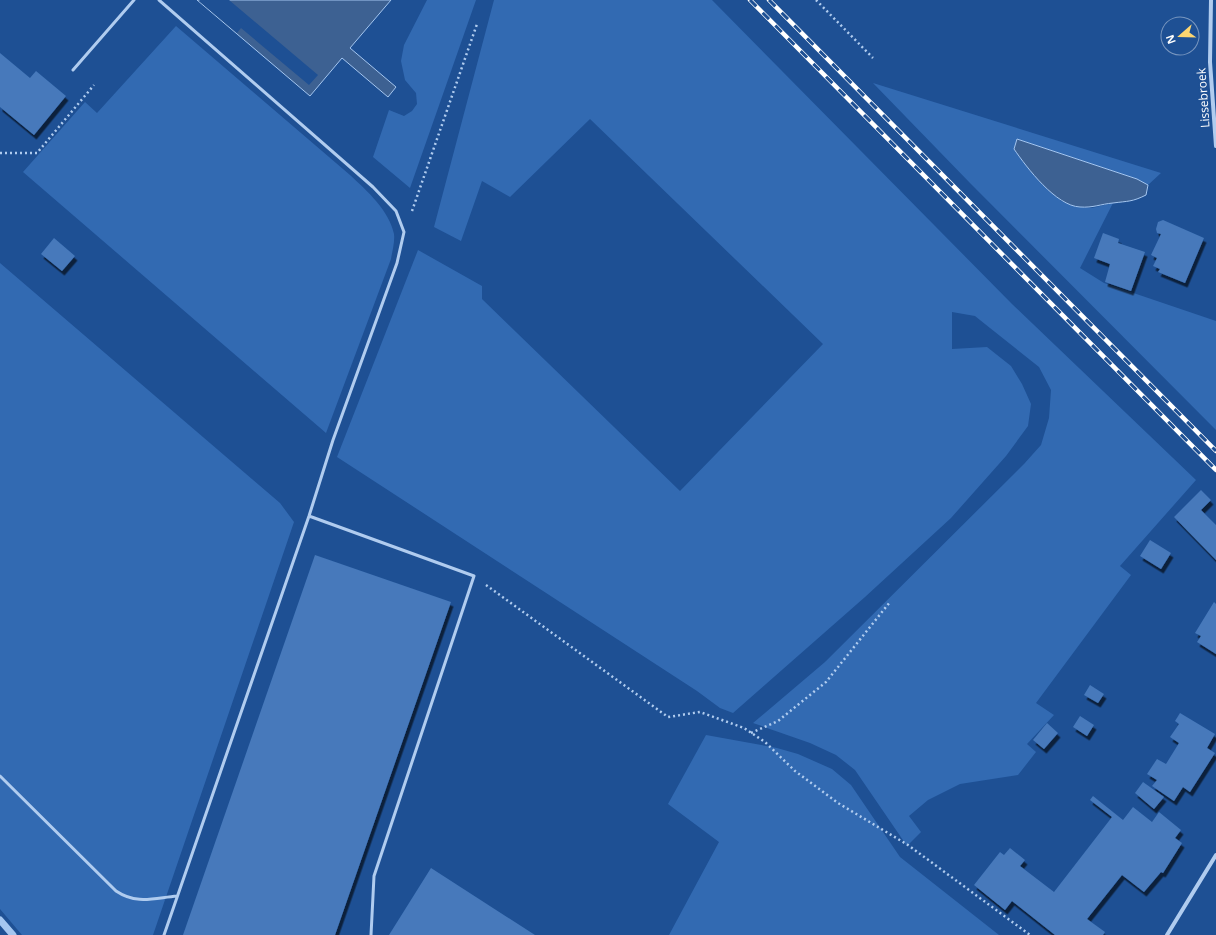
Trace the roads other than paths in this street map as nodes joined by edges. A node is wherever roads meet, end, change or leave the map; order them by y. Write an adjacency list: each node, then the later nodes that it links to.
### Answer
1 (134, 0): 4 (lane)
2 (159, 0): 6 (lane)
3 (1211, 0): 5 (street, Lissebroek)
4 (73, 70)
5 (1216, 146)
6 (309, 516): 9 (lane); 11 (lane)
7 (0, 776): 9 (lane)
8 (1216, 855): 12 (street)
9 (177, 896): 10 (lane)
10 (164, 935)
11 (371, 935)
12 (1167, 935)

